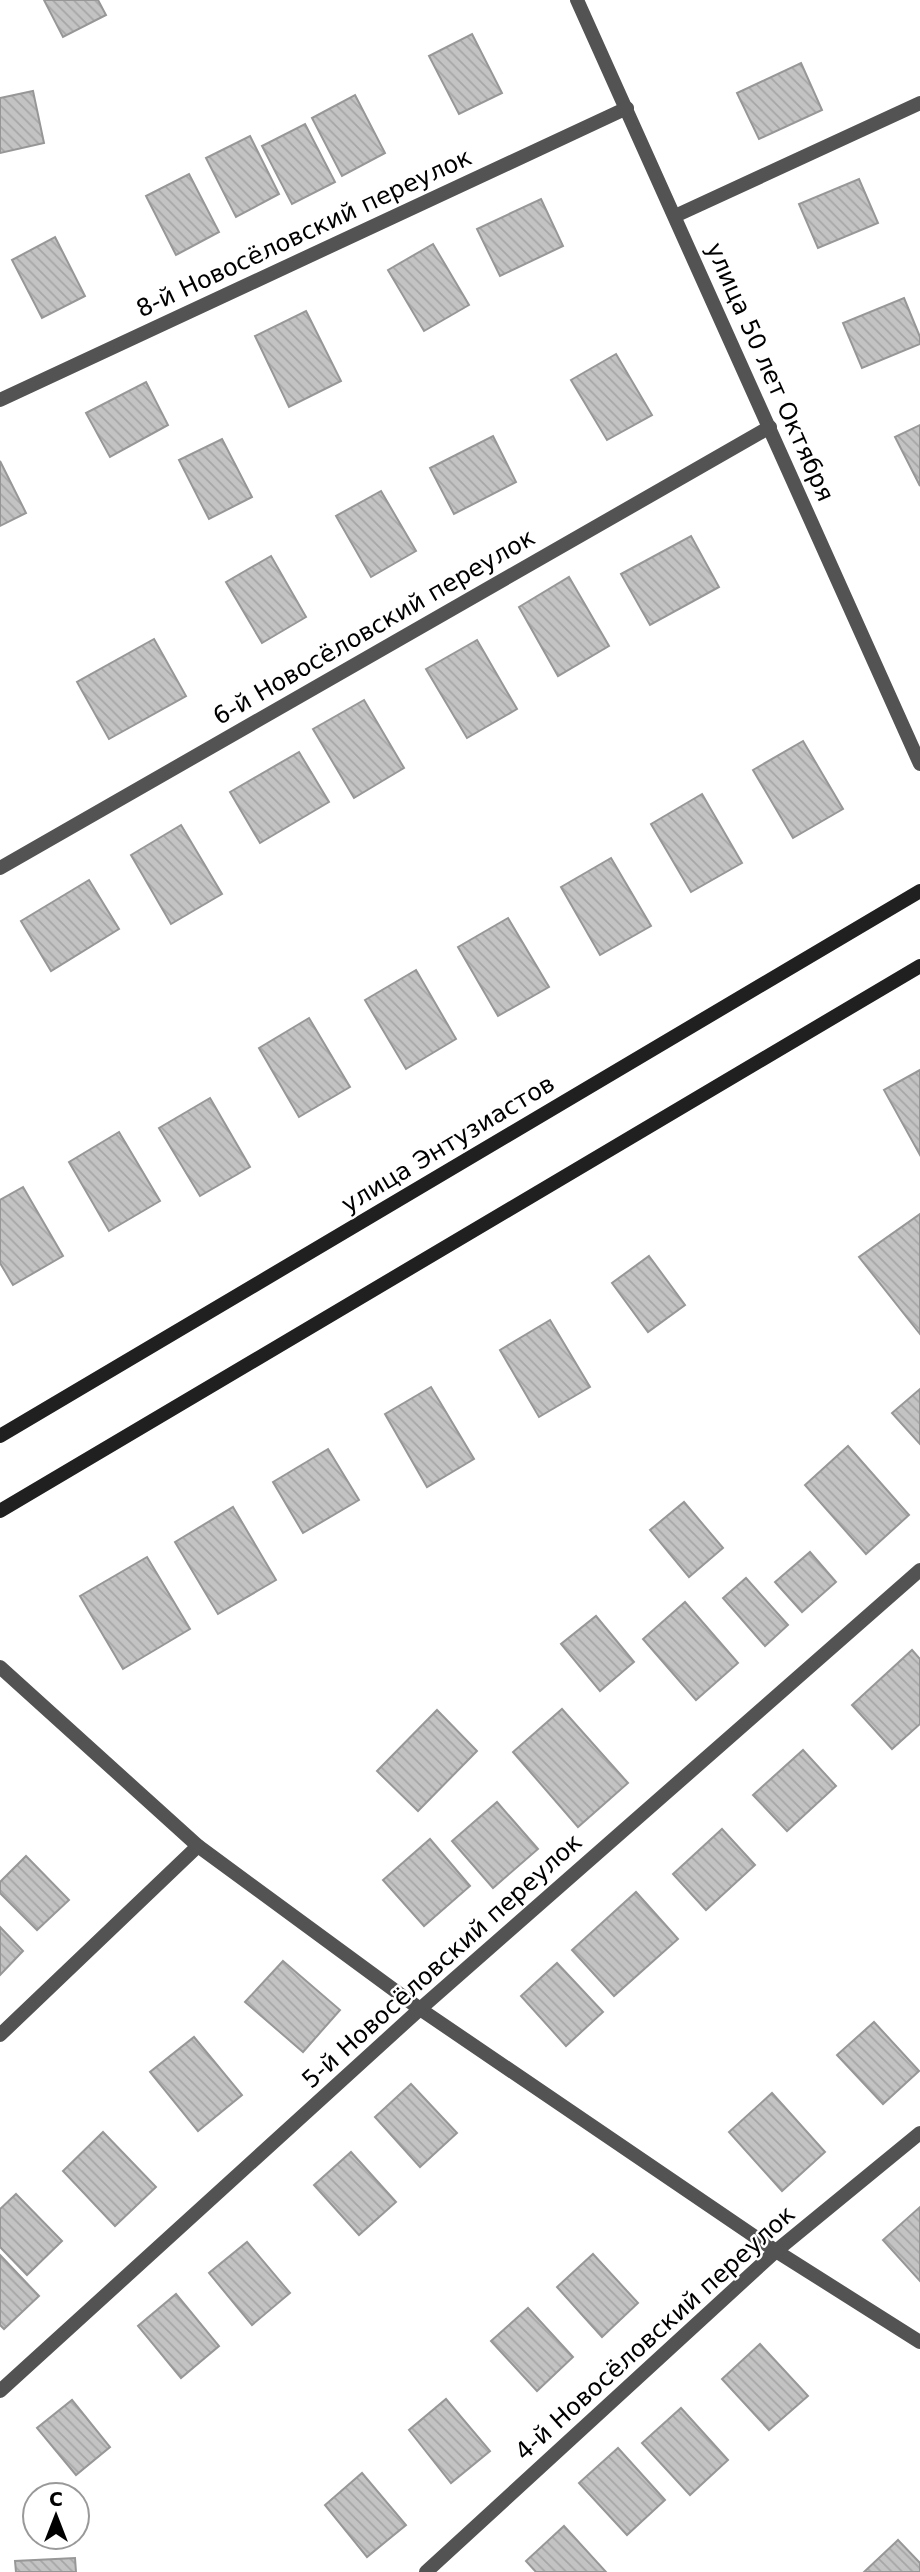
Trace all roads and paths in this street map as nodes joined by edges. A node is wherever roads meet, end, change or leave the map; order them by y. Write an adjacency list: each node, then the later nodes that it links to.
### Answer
1 (577, 0): 3 (street, улица 50 лет Октября)
2 (920, 103): 4 (street)
3 (627, 108): 4 (street, улица 50 лет Октября); 5 (street, 8-й Новосёловский переулок)
4 (676, 216): 6 (street, улица 50 лет Октября)
5 (0, 400)
6 (770, 427): 7 (street, улица 50 лет Октября); 8 (street, 6-й Новосёловский переулок)
7 (920, 764)
8 (0, 868)
9 (920, 891): 11 (main road, улица Энтузиастов)
10 (920, 966): 12 (main road)
11 (0, 1436)
12 (0, 1511)
13 (920, 1570): 16 (street, 5-й Новосёловский переулок)
14 (0, 1667): 15 (street)
15 (198, 1846): 16 (street); 17 (street)
16 (421, 2009): 19 (street); 21 (street, 5-й Новосёловский переулок)
17 (0, 2035)
18 (920, 2133): 19 (street, 4-й Новосёловский переулок)
19 (776, 2251): 20 (street); 22 (street, 4-й Новосёловский переулок)
20 (920, 2342)
21 (0, 2391)
22 (426, 2572)

